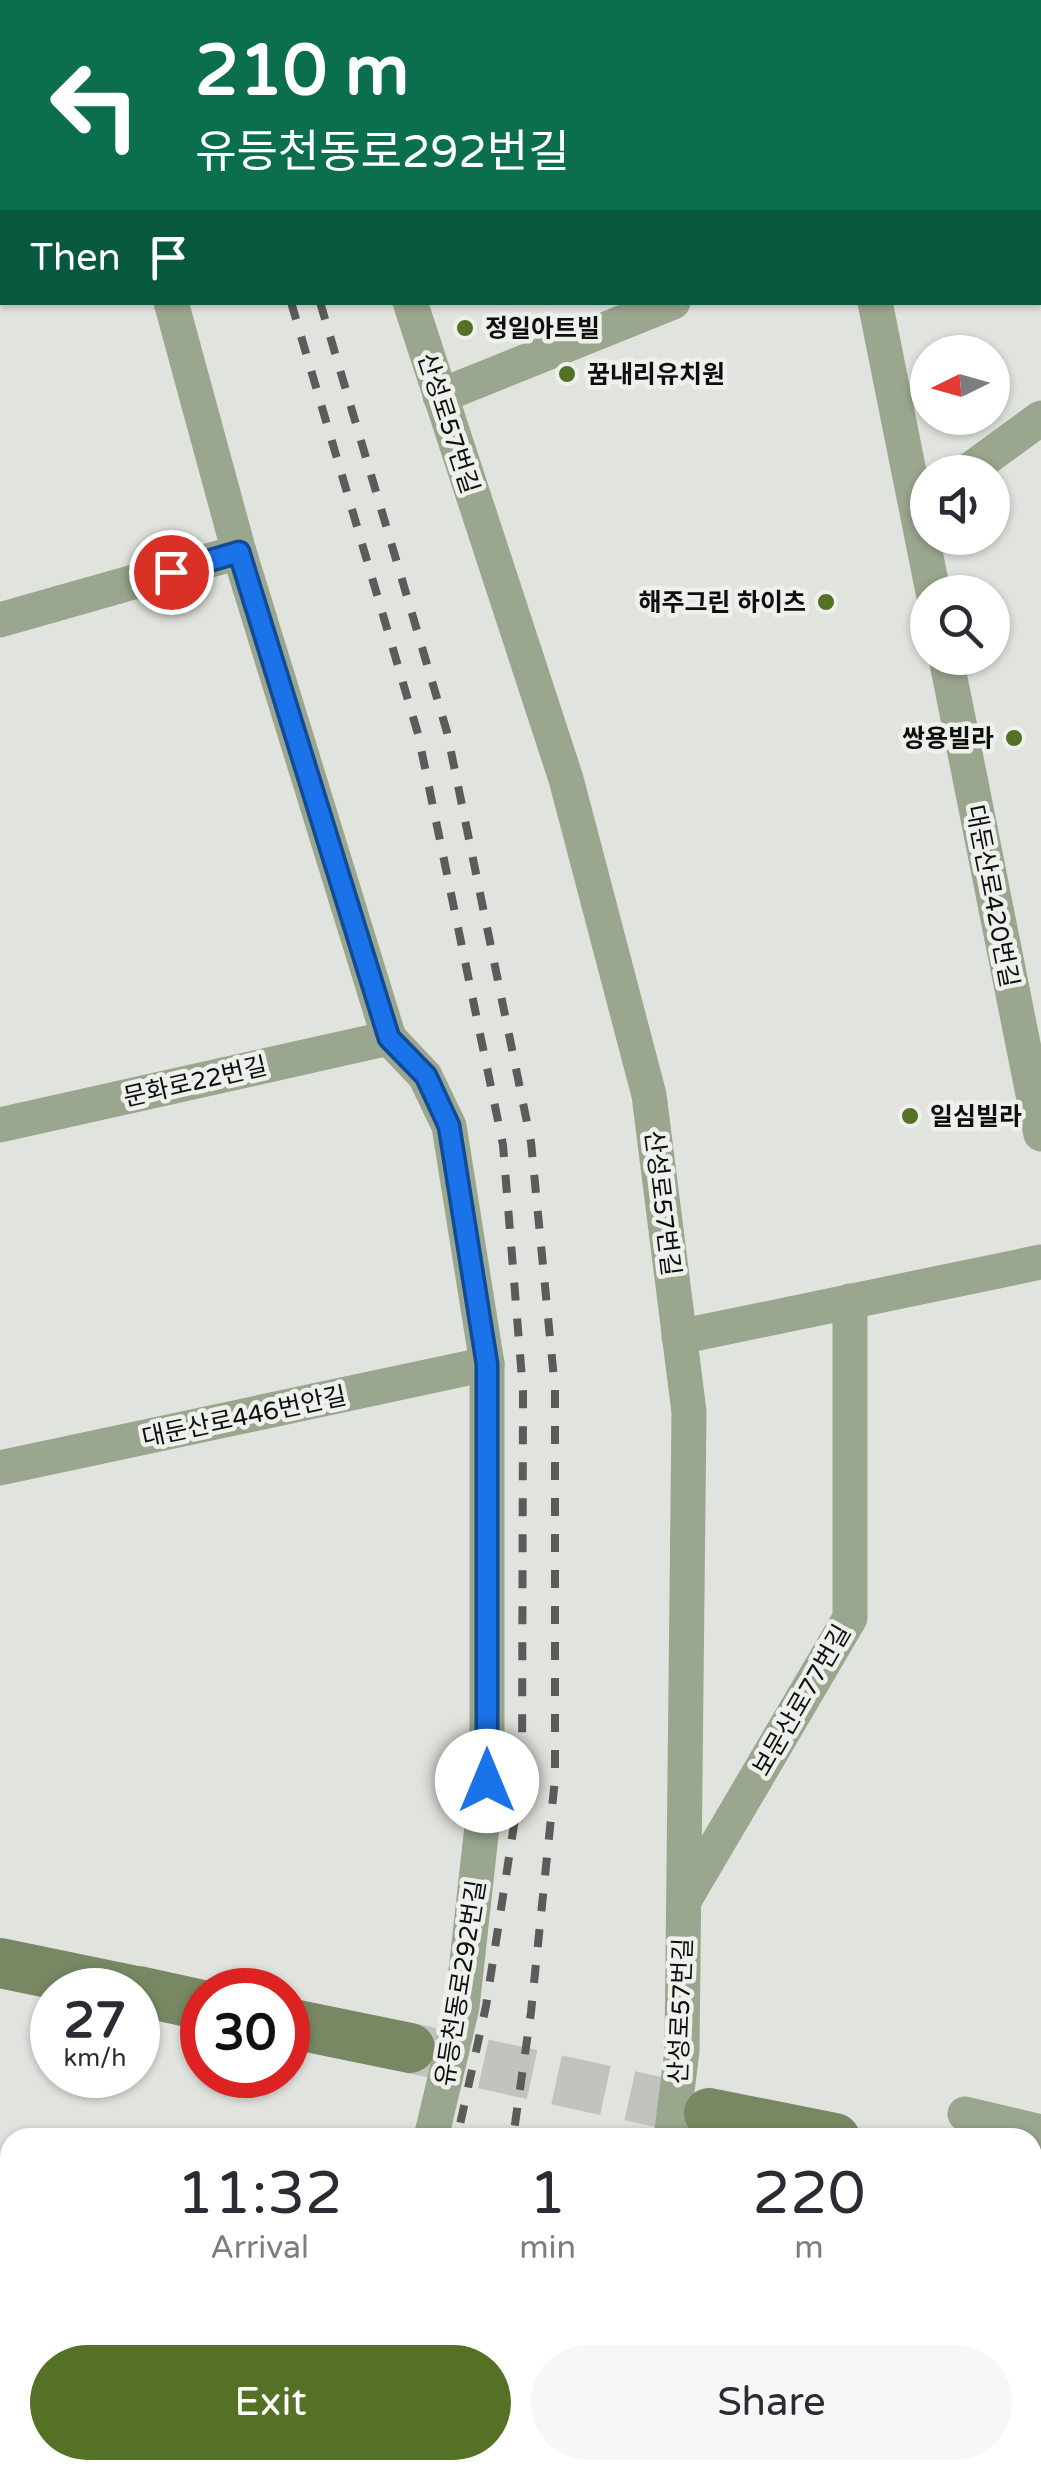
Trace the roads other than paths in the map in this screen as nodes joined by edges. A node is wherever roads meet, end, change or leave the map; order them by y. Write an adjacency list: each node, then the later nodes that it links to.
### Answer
1 (172, 305): 9 (street, 유등천동로292번길)
2 (411, 305): 5 (street, 산성로57번길)
3 (667, 305): 5 (street)
4 (877, 305): 7 (street)
5 (440, 396): 17 (street, 산성로57번길)
6 (1041, 418): 8 (street)
7 (910, 455)
8 (990, 455)
9 (239, 552): 10 (street); 12 (street, 유등천동로292번길)
10 (0, 620)
11 (949, 675): 14 (street, 대둔산로420번길)
12 (389, 1038): 13 (street, 문화로22번길); 18 (street, 유등천동로292번길)
13 (0, 1125)
14 (1041, 1134)
15 (1041, 1262): 16 (street)
16 (850, 1301): 17 (street); 20 (street, 보문산로77번길)
17 (679, 1337): 20 (street, 산성로57번길)
18 (487, 1364): 19 (street, 대둔산로446번안길); 27 (street, 유등천동로292번길)
19 (0, 1468)
20 (684, 1900): 26 (street, 산성로57번길)
21 (0, 1963): 22 (main road)
22 (30, 1969)
23 (310, 2027): 24 (main road)
24 (410, 2048)
25 (965, 2114): 29 (street)
26 (690, 2125): 28 (main road)
27 (433, 2128)
28 (723, 2128)
29 (1024, 2128)

